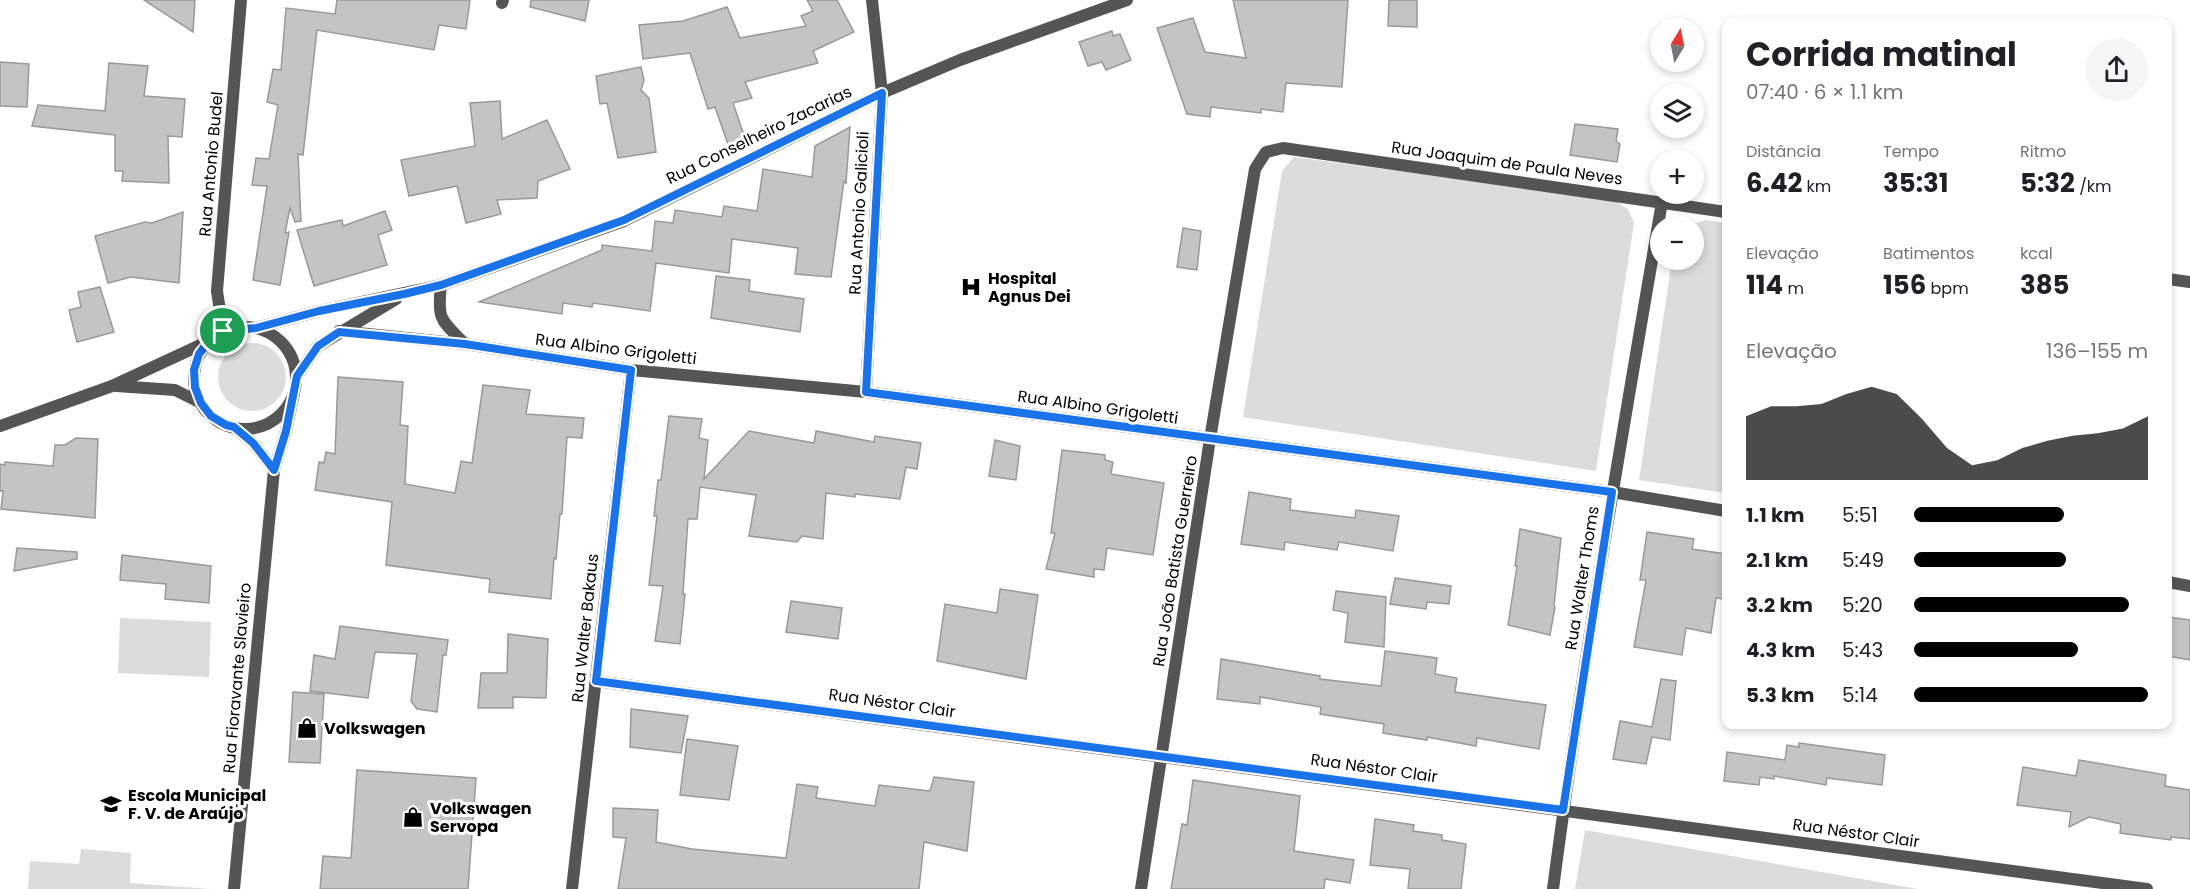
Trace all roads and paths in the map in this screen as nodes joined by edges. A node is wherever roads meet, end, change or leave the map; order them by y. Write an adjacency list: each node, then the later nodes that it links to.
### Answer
1 (242, 0): 15 (street, Rua Antonio Budel)
2 (872, 0): 4 (street, Rua Antonio Galicioli)
3 (1127, 0): 4 (street, Rua Conselheiro Zacarias)
4 (882, 93): 12 (street, Rua Conselheiro Zacarias); 22 (street, Rua Antonio Galicioli)
5 (1283, 148): 6 (street, Rua Joaquim de Paula Neves); 27 (street, Rua João Batista Guerreiro)
6 (1650, 200)
7 (1662, 204): 29 (street, Rua Walter Thoms)
8 (1675, 204): 9 (street, Rua Joaquim de Paula Neves)
9 (1722, 211)
10 (2172, 280): 11 (street)
11 (2190, 282)
12 (441, 285): 13 (street, Rua Conselheiro Zacarias); 18 (street)
13 (404, 294): 14 (street, Rua Conselheiro Zacarias); 16 (street, Rua Conselheiro Zacarias)
14 (256, 328): 15 (street); 20 (street)
15 (223, 331): 17 (street)
16 (339, 332): 18 (street, Rua Albino Grigoletti); 20 (street, Rua Conselheiro Zacarias)
17 (209, 341): 21 (street); 24 (street)
18 (465, 344): 19 (street, Rua Albino Grigoletti)
19 (631, 370): 22 (street, Rua Albino Grigoletti); 33 (street, Rua Walter Bakaus)
20 (297, 376): 23 (street)
21 (112, 386): 24 (street); 25 (street)
22 (866, 392): 27 (street, Rua Albino Grigoletti)
23 (294, 393): 26 (street); 28 (street, Rua Fioravante Slavieiro)
24 (201, 403): 26 (street)
25 (0, 426)
26 (234, 427): 28 (street)
27 (1210, 439): 29 (street, Rua Albino Grigoletti); 34 (street, Rua João Batista Guerreiro)
28 (274, 470): 36 (street, Rua Fioravante Slavieiro)
29 (1612, 492): 30 (street, Rua Albino Grigoletti); 35 (street, Rua Walter Thoms)
30 (1722, 510)
31 (2172, 583): 32 (street)
32 (2190, 586)
33 (596, 681): 34 (street, Rua Néstor Clair); 37 (street, Rua Walter Bakaus)
34 (1162, 756): 35 (street, Rua Néstor Clair); 38 (street, Rua João Batista Guerreiro)
35 (1563, 810): 39 (street, Rua Walter Thoms); 40 (street, Rua Néstor Clair)
36 (234, 889)
37 (572, 889)
38 (1141, 889)
39 (1553, 889)
40 (2147, 889)

